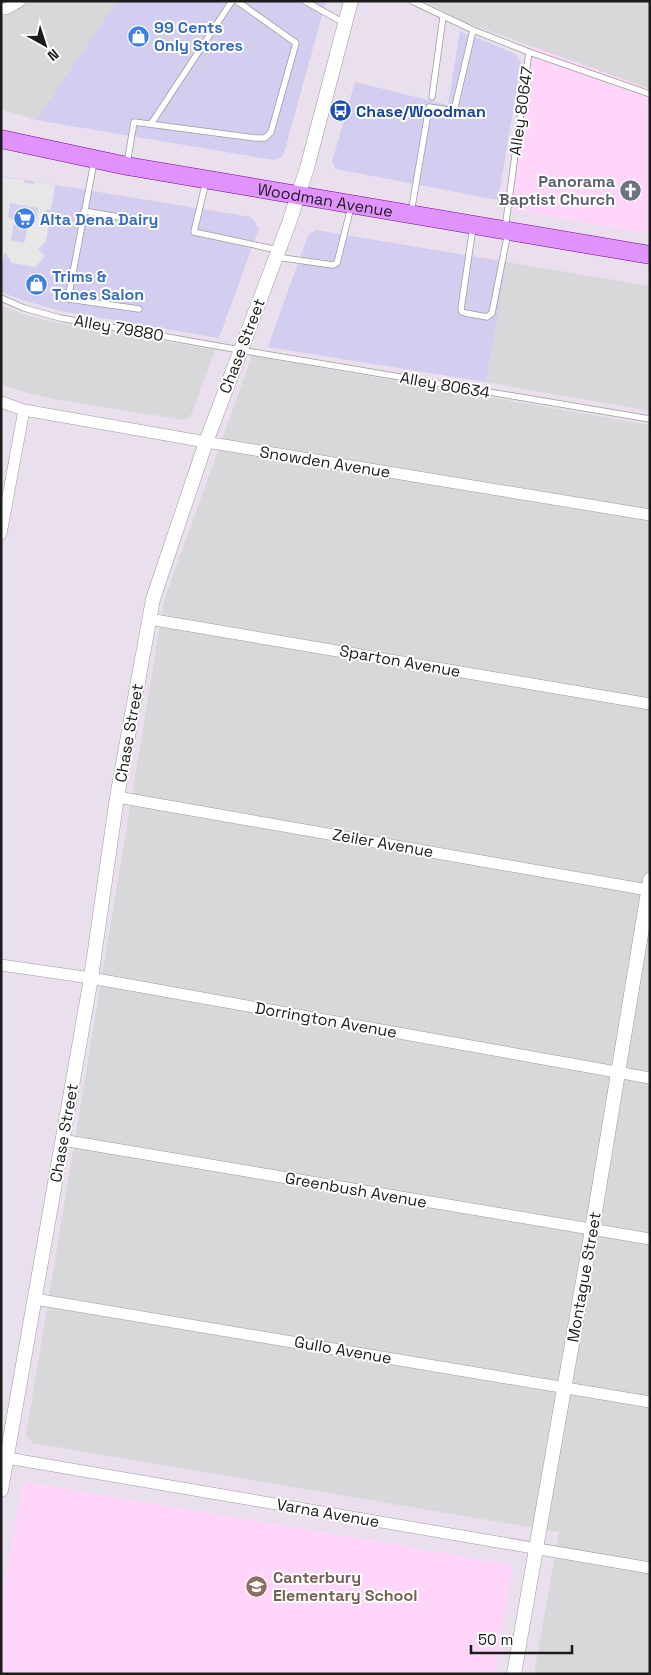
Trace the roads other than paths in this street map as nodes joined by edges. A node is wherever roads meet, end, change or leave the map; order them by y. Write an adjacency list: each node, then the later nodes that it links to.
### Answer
1 (20, 1): 7 (street)
2 (232, 1): 14 (lane)
3 (237, 1): 14 (lane)
4 (305, 1): 9 (lane)
5 (351, 1): 9 (street, Chase Street)
6 (412, 1): 8 (lane)
7 (4, 9)
8 (443, 17): 10 (lane); 13 (lane)
9 (344, 23): 19 (street, Chase Street)
10 (473, 30): 11 (lane); 22 (lane)
11 (530, 52): 12 (lane); 25 (lane, Alley 80647)
12 (650, 94)
13 (432, 97)
14 (151, 124): 17 (lane)
15 (1, 140): 16 (main road, Woodman Avenue)
16 (94, 160): 17 (main road, Woodman Avenue); 21 (lane)
17 (127, 166): 18 (main road, Woodman Avenue)
18 (207, 179): 19 (main road, Woodman Avenue); 26 (lane)
19 (298, 194): 20 (main road, Woodman Avenue); 26 (street, Chase Street)
20 (352, 204): 22 (main road, Woodman Avenue); 26 (lane)
21 (84, 211): 23 (lane); 29 (lane)
22 (411, 214): 24 (main road, Woodman Avenue)
23 (154, 223)
24 (473, 225): 25 (main road, Woodman Avenue); 25 (lane, Alley 80647)
25 (506, 230): 27 (main road, Woodman Avenue)
26 (277, 253): 30 (street, Chase Street)
27 (650, 255)
28 (1, 298): 30 (lane, Alley 79880)
29 (138, 310)
30 (240, 350): 33 (lane, Alley 80634); 34 (street, Chase Street)
31 (1, 402): 32 (street, Snowden Avenue)
32 (24, 410): 34 (street, Snowden Avenue); 36 (street)
33 (650, 419)
34 (206, 442): 35 (street, Snowden Avenue); 37 (street, Chase Street)
35 (650, 515)
36 (1, 534)
37 (149, 619): 38 (street, Sparton Avenue); 39 (street, Chase Street)
38 (650, 704)
39 (117, 797): 40 (street, Zeiler Avenue); 42 (street, Chase Street)
40 (649, 885): 43 (street, Montague Street)
41 (1, 965): 42 (street, Dorrington Avenue)
42 (90, 978): 43 (street, Dorrington Avenue); 45 (street, Chase Street)
43 (618, 1072): 44 (street, Dorrington Avenue); 46 (street, Montague Street)
44 (650, 1078)
45 (62, 1140): 46 (street, Greenbush Avenue); 48 (street, Chase Street)
46 (592, 1230): 47 (street, Greenbush Avenue); 49 (street, Montague Street)
47 (650, 1239)
48 (35, 1299): 49 (street, Gullo Avenue); 51 (street, Chase Street)
49 (564, 1388): 50 (street, Gullo Avenue); 53 (street, Montague Street)
50 (650, 1402)
51 (7, 1458): 52 (street, Chase Street); 53 (street, Varna Avenue)
52 (1, 1490)
53 (535, 1548): 54 (street, Varna Avenue); 55 (street, Montague Street)
54 (650, 1568)
55 (514, 1674)

